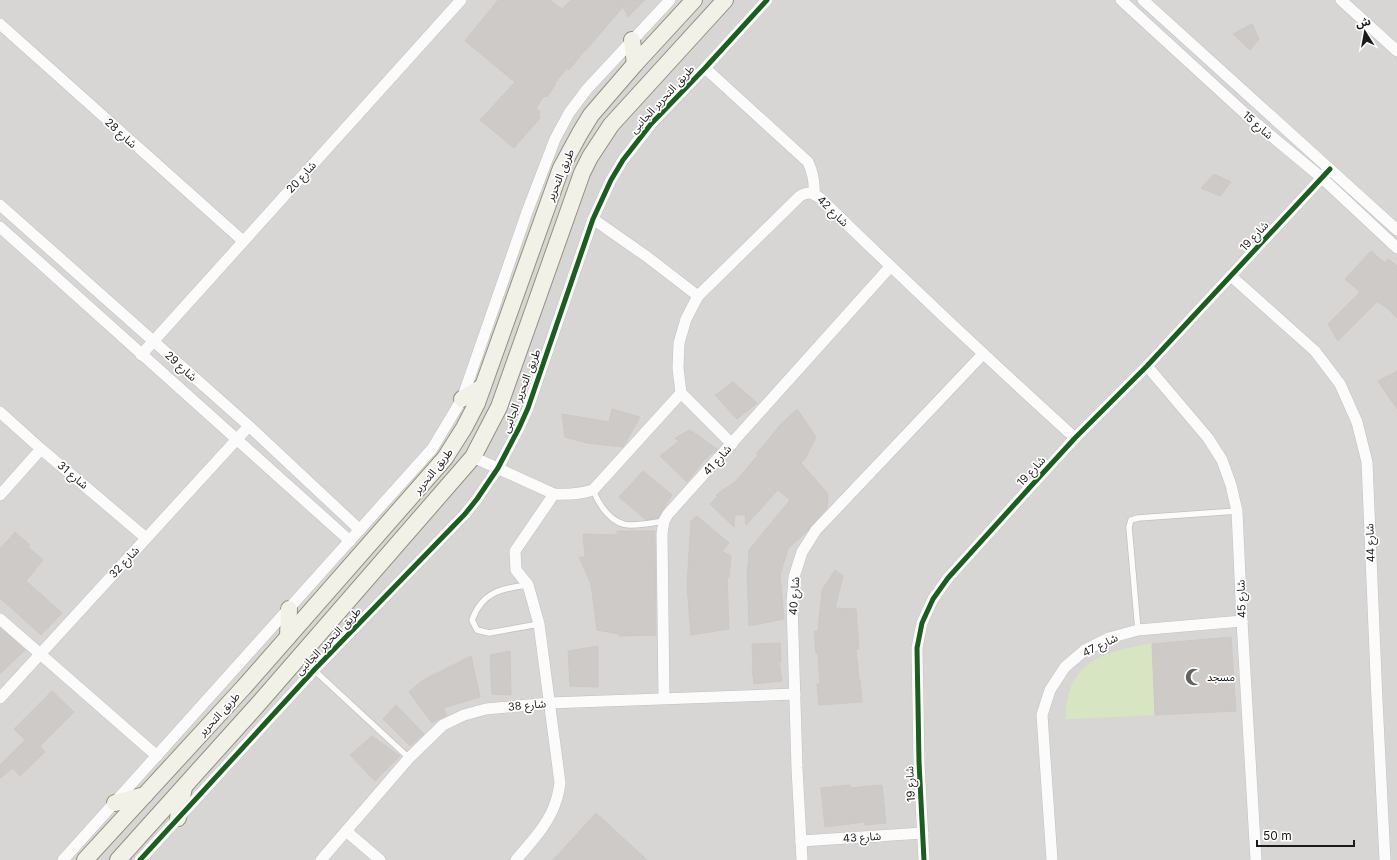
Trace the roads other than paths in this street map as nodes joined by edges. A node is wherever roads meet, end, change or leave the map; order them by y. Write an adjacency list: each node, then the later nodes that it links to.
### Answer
1 (461, 0): 24 (street, شارع 20)
2 (670, 0): 13 (street)
3 (694, 0): 10 (street, طريق التحرير)
4 (714, 0): 5 (street)
5 (725, 0): 12 (street, طريق التحرير)
6 (767, 0): 16 (street, طريق التحرير الجانبى)
7 (1121, 0): 18 (street, شارع 15)
8 (1144, 0): 17 (street, شارع 15)
9 (1341, 0): 14 (street)
10 (675, 21): 12 (street); 15 (street, طريق التحرير)
11 (0, 24): 24 (street, شارع 28)
12 (694, 34): 42 (street, طريق التحرير)
13 (632, 40): 15 (street); 35 (street)
14 (1397, 51)
15 (635, 64): 33 (street, طريق التحرير)
16 (705, 68): 19 (street); 21 (street, طريق التحرير الجانبى)
17 (1330, 169): 18 (street, شارع 19); 23 (street, شارع 15)
18 (1322, 178): 25 (street, شارع 15); 27 (street, شارع 19)
19 (814, 193): 26 (street, شارع 42); 28 (street, شارع 42)
20 (0, 205): 29 (street, شارع 29)
21 (593, 219): 28 (street); 43 (street, طريق التحرير الجانبى)
22 (0, 227): 31 (street, شارع 29)
23 (1397, 230)
24 (243, 241): 29 (street, شارع 20)
25 (1397, 248)
26 (890, 267): 30 (street, شارع 42); 40 (street, شارع 41)
27 (1231, 276): 32 (street, شارع 19); 89 (street, شارع 44)
28 (698, 296): 34 (street, شارع 42)
29 (153, 341): 31 (street, شارع 20); 37 (street, شارع 29)
30 (983, 354): 38 (street, شارع 42); 62 (street, شارع 40)
31 (141, 355): 39 (street, شارع 29)
32 (1147, 366): 38 (street, شارع 19); 47 (street, شارع 45)
33 (482, 387): 35 (street); 58 (street, طريق التحرير)
34 (681, 393): 40 (street); 44 (street)
35 (462, 399): 49 (street)
36 (0, 412): 41 (street, شارع 31)
37 (249, 426): 39 (street, شارع 32); 49 (street, شارع 29)
38 (1075, 438): 76 (street, شارع 19)
39 (237, 439): 50 (street, شارع 32); 51 (street, شارع 29)
40 (732, 444): 48 (street, شارع 41)
41 (41, 449): 46 (street); 50 (street, شارع 31)
42 (473, 457): 43 (street); 65 (street, طريق التحرير)
43 (498, 468): 45 (street); 60 (street, طريق التحرير الجانبى)
44 (593, 490): 45 (street); 48 (lane)
45 (554, 494): 52 (street)
46 (0, 495)
47 (1237, 511): 55 (street, شارع 45); 57 (lane)
48 (664, 521): 64 (street)
49 (360, 530): 51 (street)
50 (146, 538): 59 (street, شارع 32)
51 (350, 541): 53 (street)
52 (528, 585): 56 (street); 56 (lane)
53 (289, 609): 58 (street); 69 (street)
54 (0, 620): 59 (street)
55 (1242, 621): 57 (street, شارع 47); 88 (street, شارع 45)
56 (539, 624): 66 (street)
57 (1138, 630): 87 (street, شارع 47)
58 (288, 637): 61 (street, طريق التحرير)
59 (40, 654): 63 (street, شارع 32); 69 (street)
60 (314, 670): 70 (lane); 74 (street, طريق التحرير الجانبى)
61 (244, 687): 65 (street); 67 (street, طريق التحرير)
62 (795, 694): 64 (street, شارع 38); 77 (street, شارع 40)
63 (0, 698)
64 (664, 698): 66 (street, شارع 38)
65 (260, 702): 68 (street, طريق التحرير)
66 (549, 703): 70 (street, شارع 38); 84 (street)
67 (212, 722): 68 (street); 72 (street, طريق التحرير)
68 (226, 740): 71 (street, طريق التحرير)
69 (157, 756): 73 (street)
70 (409, 758): 75 (street, شارع 38)
71 (184, 787): 74 (street); 80 (street, طريق التحرير)
72 (145, 795): 73 (street); 79 (street, طريق التحرير)
73 (115, 803): 78 (street)
74 (178, 818): 81 (street, طريق التحرير الجانبى)
75 (346, 831): 82 (street, شارع 38); 83 (street)
76 (923, 833): 77 (street, شارع 43); 86 (street, شارع 19)
77 (801, 841): 85 (street, شارع 40)
78 (63, 860)
79 (85, 860)
80 (118, 860)
81 (140, 860)
82 (321, 860)
83 (380, 860)
84 (516, 860)
85 (802, 860)
86 (924, 860)
87 (1052, 860)
88 (1256, 860)
89 (1386, 860)

